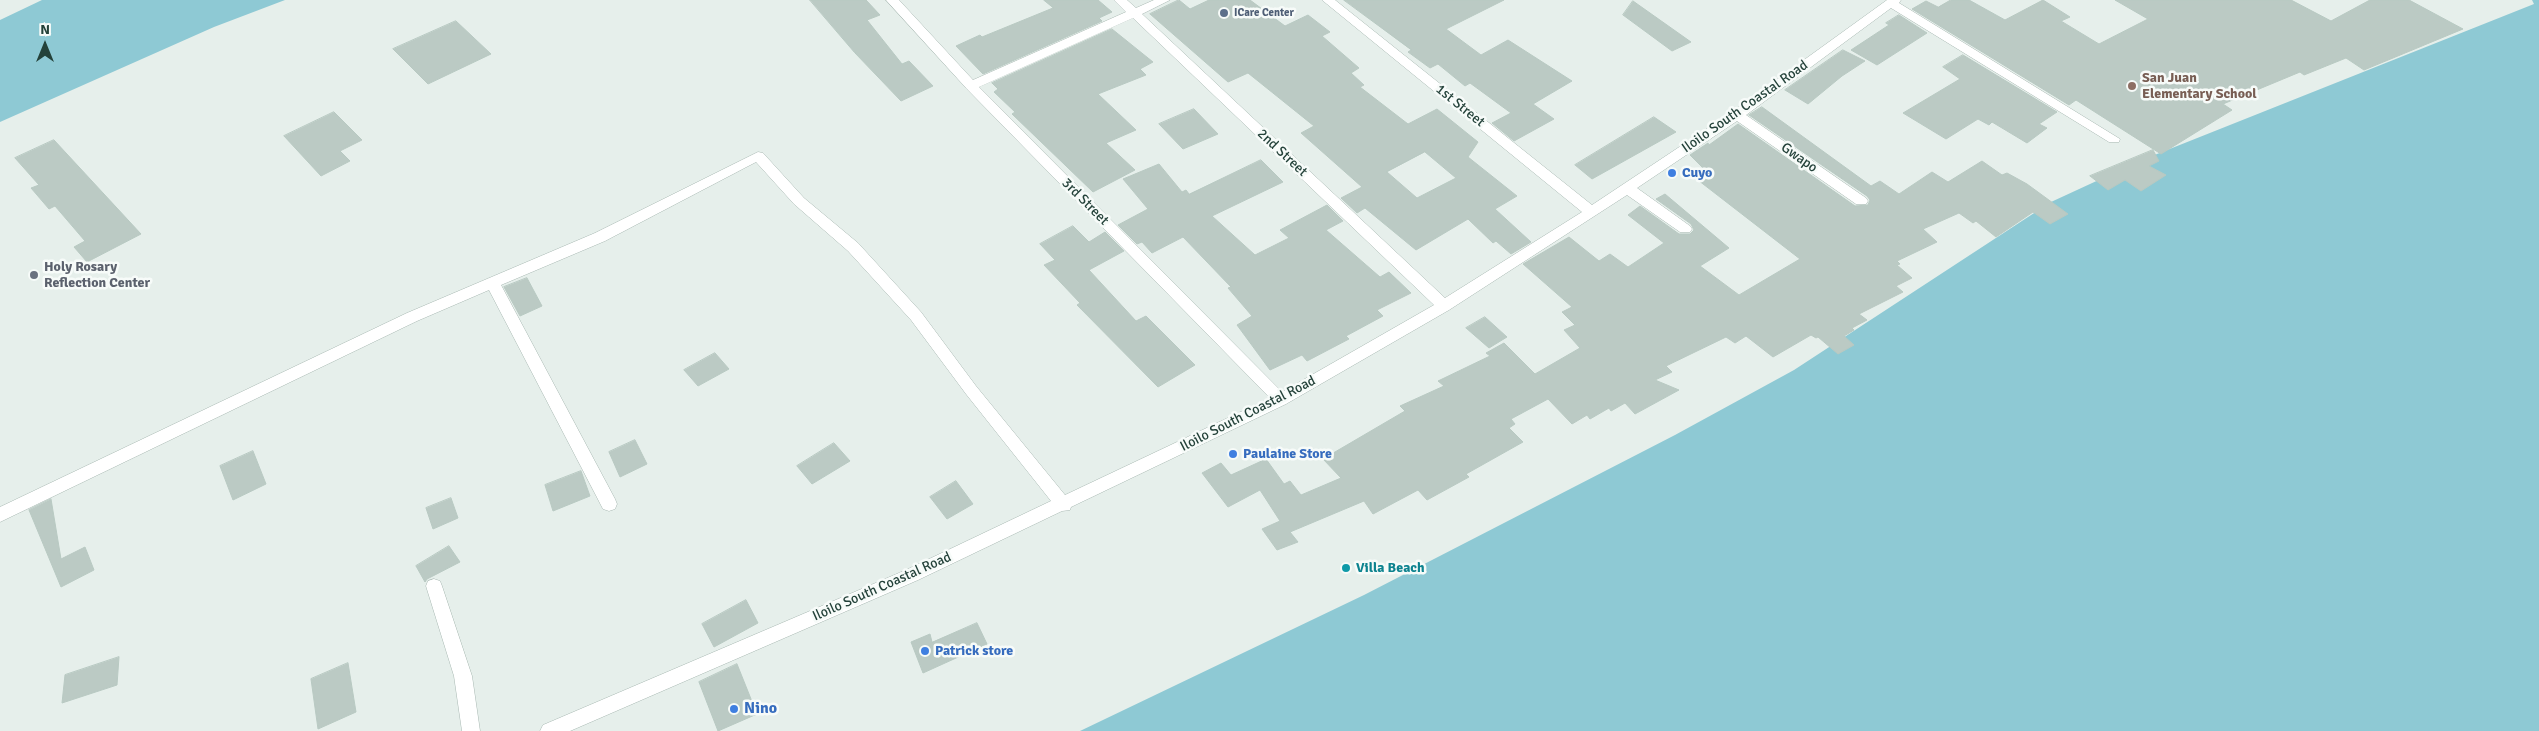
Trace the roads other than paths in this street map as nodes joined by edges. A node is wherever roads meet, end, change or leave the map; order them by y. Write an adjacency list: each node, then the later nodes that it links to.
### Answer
1 (892, 0): 7 (street, 3rd Street)
2 (1120, 0): 6 (street, 2nd Street)
3 (1164, 0): 6 (street)
4 (1328, 0): 12 (street, 1st Street)
5 (1893, 1): 8 (street, Iloilo South Coastal Road); 9 (street)
6 (1133, 13): 7 (street); 15 (street, 2nd Street)
7 (971, 86): 16 (street, 3rd Street)
8 (1737, 115): 10 (street, Iloilo South Coastal Road); 11 (street, Gwapo)
9 (2114, 139)
10 (1627, 188): 12 (street, Iloilo South Coastal Road); 13 (street)
11 (1861, 201)
12 (1592, 212): 15 (street, Iloilo South Coastal Road)
13 (1685, 229)
14 (493, 283): 17 (street); 18 (street); 19 (street)
15 (1444, 306): 16 (street, Iloilo South Coastal Road)
16 (1281, 400): 18 (street, Iloilo South Coastal Road)
17 (609, 504)
18 (1064, 505): 22 (street, Iloilo South Coastal Road)
19 (0, 515)
20 (434, 586): 21 (street)
21 (471, 731)
22 (549, 731)

